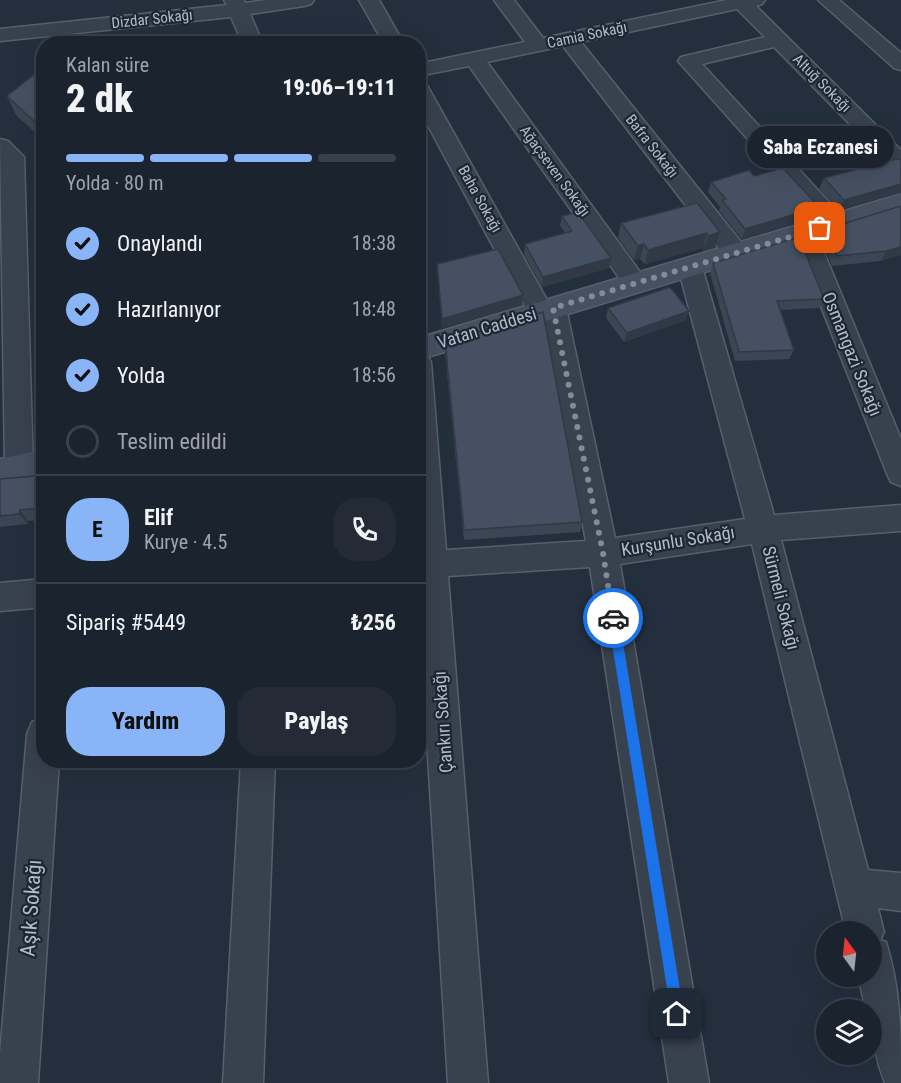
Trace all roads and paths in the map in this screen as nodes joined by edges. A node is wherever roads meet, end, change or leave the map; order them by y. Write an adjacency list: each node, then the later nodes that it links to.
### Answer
1 (304, 0): 6 (street, Dizdar Sokağı)
2 (369, 0): 11 (street)
3 (504, 0): 14 (street)
4 (828, 0): 16 (street)
5 (749, 1): 12 (street, Camia Sokağı); 13 (street, Altuğ Sokağı)
6 (236, 5): 7 (street, Dizdar Sokağı); 10 (street)
7 (93, 17): 8 (street, Dizdar Sokağı); 9 (street)
8 (0, 35)
9 (101, 36)
10 (250, 36)
11 (389, 36)
12 (568, 39): 14 (street, Camia Sokağı); 24 (street, Bafra Sokağı)
13 (779, 40): 20 (street, Altuğ Sokağı); 22 (street)
14 (538, 45): 15 (street, Camia Sokağı)
15 (474, 58): 17 (street, Camia Sokağı); 26 (street, Ağaçseven Sokağı)
16 (901, 64)
17 (426, 68)
18 (426, 101): 27 (street, Baha Sokağı)
19 (4, 158): 29 (street)
20 (901, 163)
21 (899, 207): 22 (street, Vatan Caddesi)
22 (836, 223): 23 (street, Vatan Caddesi)
23 (804, 232): 24 (street, Vatan Caddesi); 30 (street, Osmangazi Sokağı)
24 (736, 253): 25 (street, Vatan Caddesi)
25 (690, 267): 26 (street, Vatan Caddesi); 32 (street, Sürmeli Sokağı)
26 (636, 284): 27 (street, Vatan Caddesi)
27 (547, 310): 28 (street, Vatan Caddesi); 33 (street, Baha Sokağı)
28 (426, 347)
29 (21, 468)
30 (901, 474)
31 (901, 518): 32 (street, Kurşunlu Sokağı)
32 (763, 529): 33 (street, Kurşunlu Sokağı); 40 (street, Sürmeli Sokağı)
33 (603, 553): 34 (street, Kurşunlu Sokağı); 49 (street, Baha Sokağı)
34 (426, 565)
35 (426, 577): 48 (street, Çankırı Sokağı)
36 (36, 594): 37 (street)
37 (0, 597)
38 (40, 768): 44 (street, Aşık Sokağı)
39 (258, 768): 47 (street)
40 (854, 887): 41 (street); 42 (street, Sürmeli Sokağı)
41 (901, 892)
42 (862, 921)
43 (880, 987): 45 (street)
44 (12, 1021): 46 (street, Aşık Sokağı)
45 (901, 1072)
46 (18, 1083)
47 (243, 1083)
48 (468, 1083)
49 (688, 1083)

